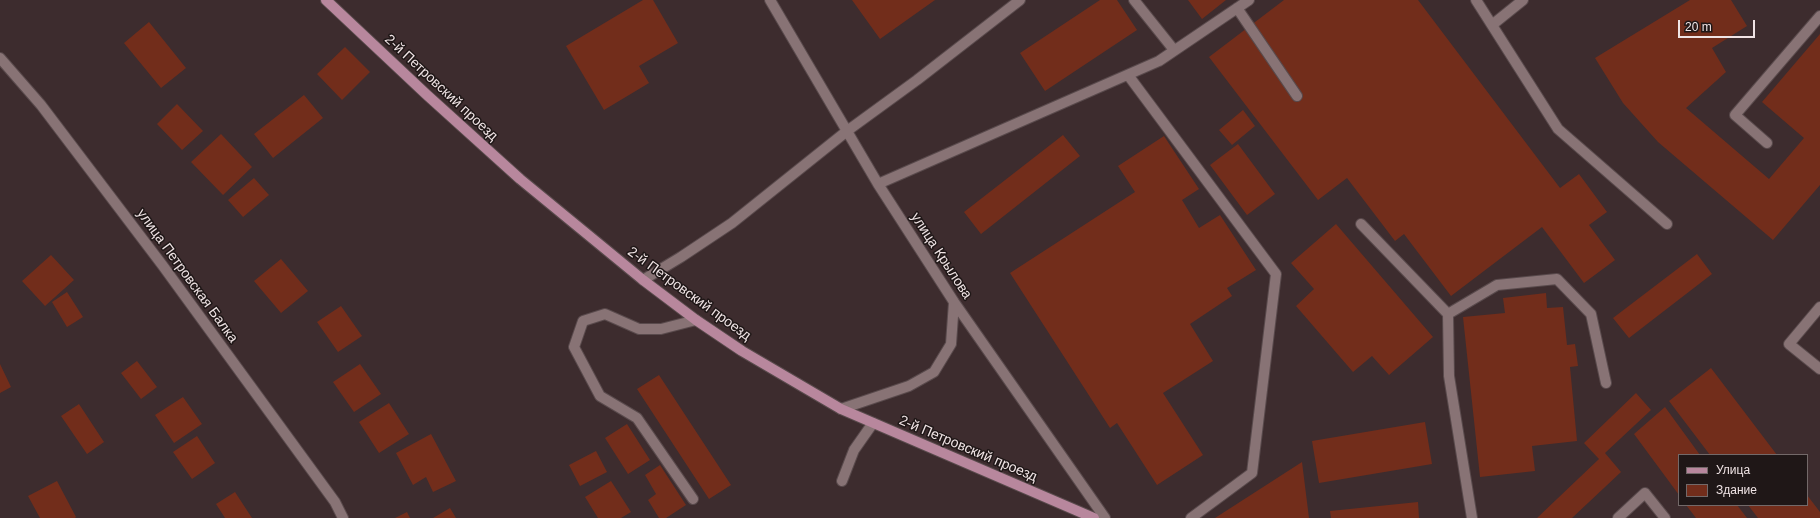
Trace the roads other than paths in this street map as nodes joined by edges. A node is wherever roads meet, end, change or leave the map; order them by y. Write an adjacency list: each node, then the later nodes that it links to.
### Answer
1 (326, 0): 20 (main road, 2-й Петровский проезд)
2 (770, 0): 15 (street, улица Крылова)
3 (1020, 0): 15 (street)
4 (1134, 0): 11 (street)
5 (1249, 0): 8 (street)
6 (1476, 0): 10 (street)
7 (1523, 0): 10 (street)
8 (1237, 8): 11 (street); 14 (street)
9 (1820, 16): 16 (street)
10 (1492, 25): 19 (street)
11 (1174, 50): 13 (street)
12 (0, 58): 31 (street, улица Петровская Балка)
13 (1128, 75): 17 (street); 34 (street)
14 (1297, 96)
15 (847, 131): 17 (street, улица Крылова); 20 (street)
16 (1768, 143)
17 (878, 184): 21 (street, улица Крылова)
18 (1361, 224): 23 (street)
19 (1667, 224)
20 (643, 280): 24 (main road, 2-й Петровский проезд)
21 (954, 302): 27 (street); 33 (street, улица Крылова)
22 (1820, 307): 25 (street)
23 (1448, 314): 26 (street); 35 (street)
24 (696, 320): 27 (main road, 2-й Петровский проезд); 30 (street)
25 (1820, 369)
26 (1606, 383)
27 (841, 409): 28 (main road, 2-й Петровский проезд)
28 (873, 423): 29 (street); 32 (main road, 2-й Петровский проезд)
29 (842, 481)
30 (693, 499)
31 (343, 518)
32 (1094, 518)
33 (1105, 518)
34 (1191, 518)
35 (1472, 518)
36 (1618, 518): 37 (street)
37 (1665, 518)

